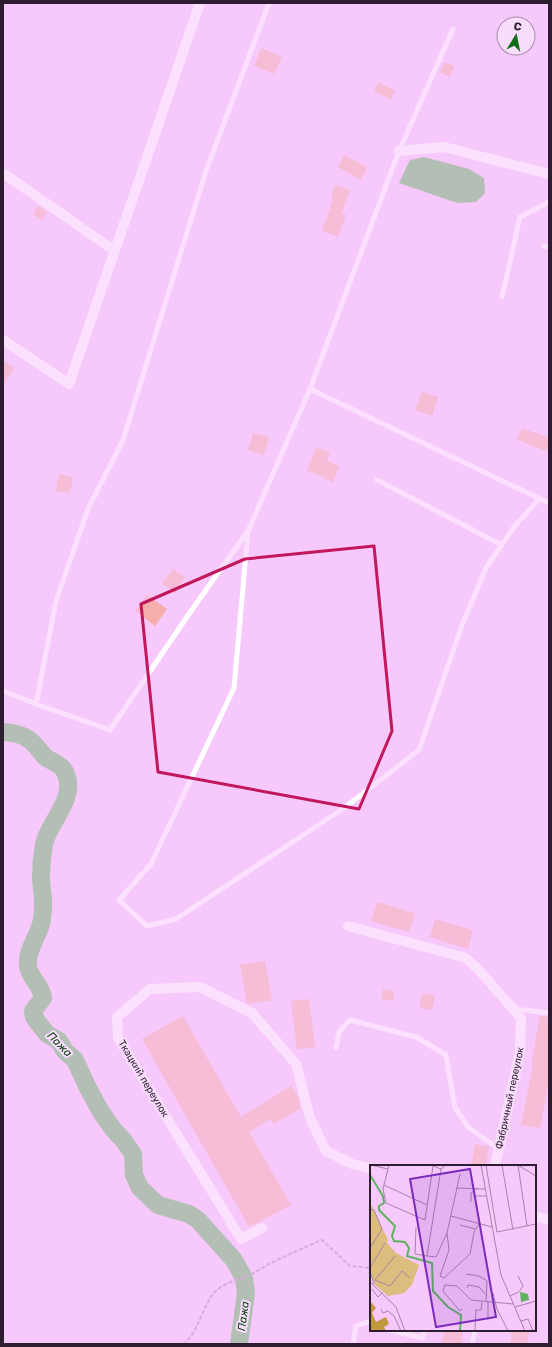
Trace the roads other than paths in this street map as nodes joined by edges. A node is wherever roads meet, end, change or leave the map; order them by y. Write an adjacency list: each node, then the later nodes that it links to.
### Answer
1 (200, 3): 8 (street)
2 (269, 3): 18 (lane)
3 (453, 29): 4 (lane)
4 (399, 151): 6 (street); 11 (lane)
5 (3, 173): 8 (street)
6 (549, 174)
7 (549, 202): 9 (lane)
8 (115, 250): 10 (street)
9 (502, 297)
10 (3, 340)
11 (310, 389): 13 (lane); 15 (lane)
12 (377, 480): 16 (lane)
13 (539, 499): 14 (lane); 16 (lane)
14 (549, 503)
15 (248, 531): 16 (lane); 18 (lane)
16 (502, 544)
17 (3, 691): 18 (lane)
18 (36, 704)
19 (348, 926): 20 (street, Фабричный переулок)
20 (513, 1009): 21 (lane); 23 (street, Фабричный переулок)
21 (549, 1013)
22 (336, 1048): 23 (lane)
23 (498, 1149): 24 (street, Фабричный переулок)
24 (495, 1165)
25 (370, 1169): 28 (street, Ткацкий переулок)
26 (536, 1216): 27 (street)
27 (549, 1220)
28 (262, 1228)
29 (370, 1321): 33 (lane)
30 (393, 1331): 31 (lane)
31 (424, 1331)
32 (475, 1331): 34 (lane)
33 (353, 1344)
34 (472, 1344)

